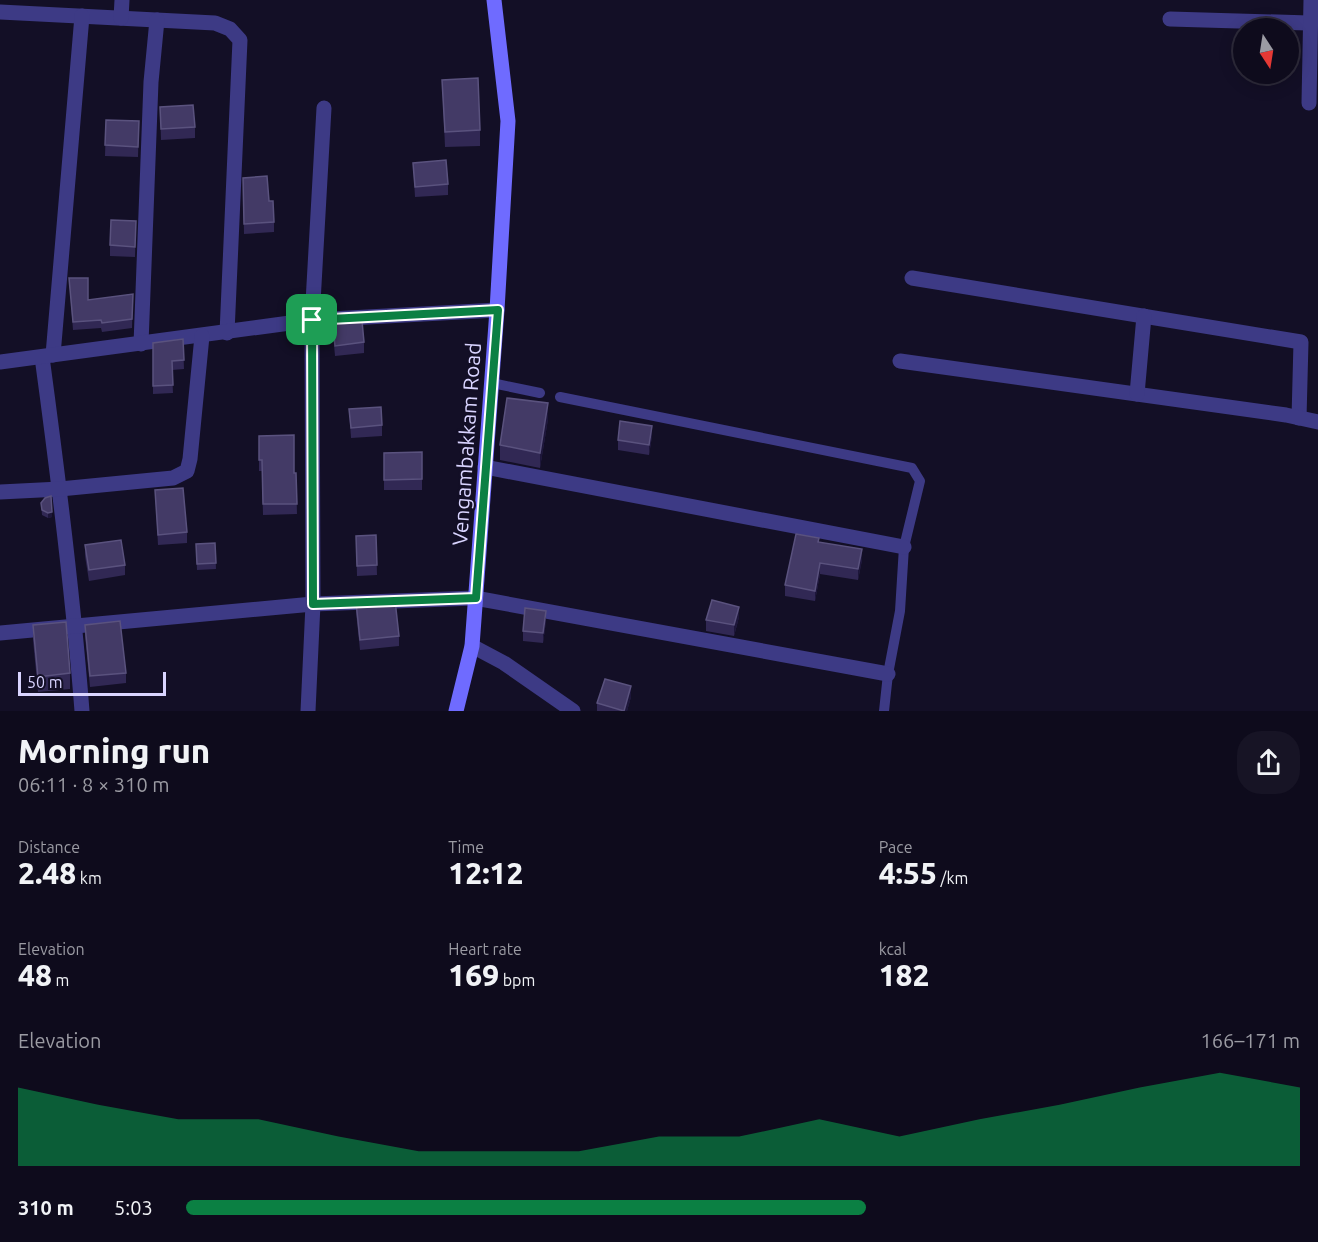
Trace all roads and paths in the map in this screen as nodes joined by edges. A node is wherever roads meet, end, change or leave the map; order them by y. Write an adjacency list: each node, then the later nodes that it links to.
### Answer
1 (122, 0): 6 (street)
2 (494, 0): 13 (main road, Vengambakkam Road)
3 (1311, 0): 9 (street)
4 (0, 12): 5 (street)
5 (82, 16): 6 (street); 19 (street)
6 (121, 18): 8 (street)
7 (1170, 19): 9 (street)
8 (157, 20): 16 (street); 18 (street)
9 (1309, 23): 10 (street)
10 (1309, 103)
11 (324, 108): 15 (street)
12 (912, 278): 14 (street)
13 (498, 310): 15 (street); 22 (main road, Vengambakkam Road)
14 (1144, 316): 24 (street); 26 (street)
15 (312, 320): 16 (street); 33 (street)
16 (226, 333): 17 (street)
17 (202, 336): 18 (street); 29 (street)
18 (141, 344): 19 (street)
19 (48, 356): 21 (street); 29 (street)
20 (900, 361): 24 (street)
21 (0, 362)
22 (492, 383): 23 (lane); 28 (main road, Vengambakkam Road)
23 (540, 393)
24 (1137, 394): 26 (street)
25 (560, 397): 31 (lane)
26 (1299, 418): 27 (street)
27 (1318, 422)
28 (485, 467): 31 (street); 32 (main road, Vengambakkam Road)
29 (60, 489): 30 (street); 34 (street)
30 (0, 492)
31 (904, 547): 37 (lane)
32 (476, 598): 33 (street); 36 (main road, Vengambakkam Road); 37 (street)
33 (313, 604): 34 (street); 39 (street)
34 (76, 626): 35 (street); 38 (street)
35 (0, 633)
36 (472, 646): 40 (main road, Vengambakkam Road); 41 (street)
37 (888, 674): 42 (lane)
38 (82, 711)
39 (308, 711)
40 (456, 711)
41 (573, 711)
42 (884, 711)

